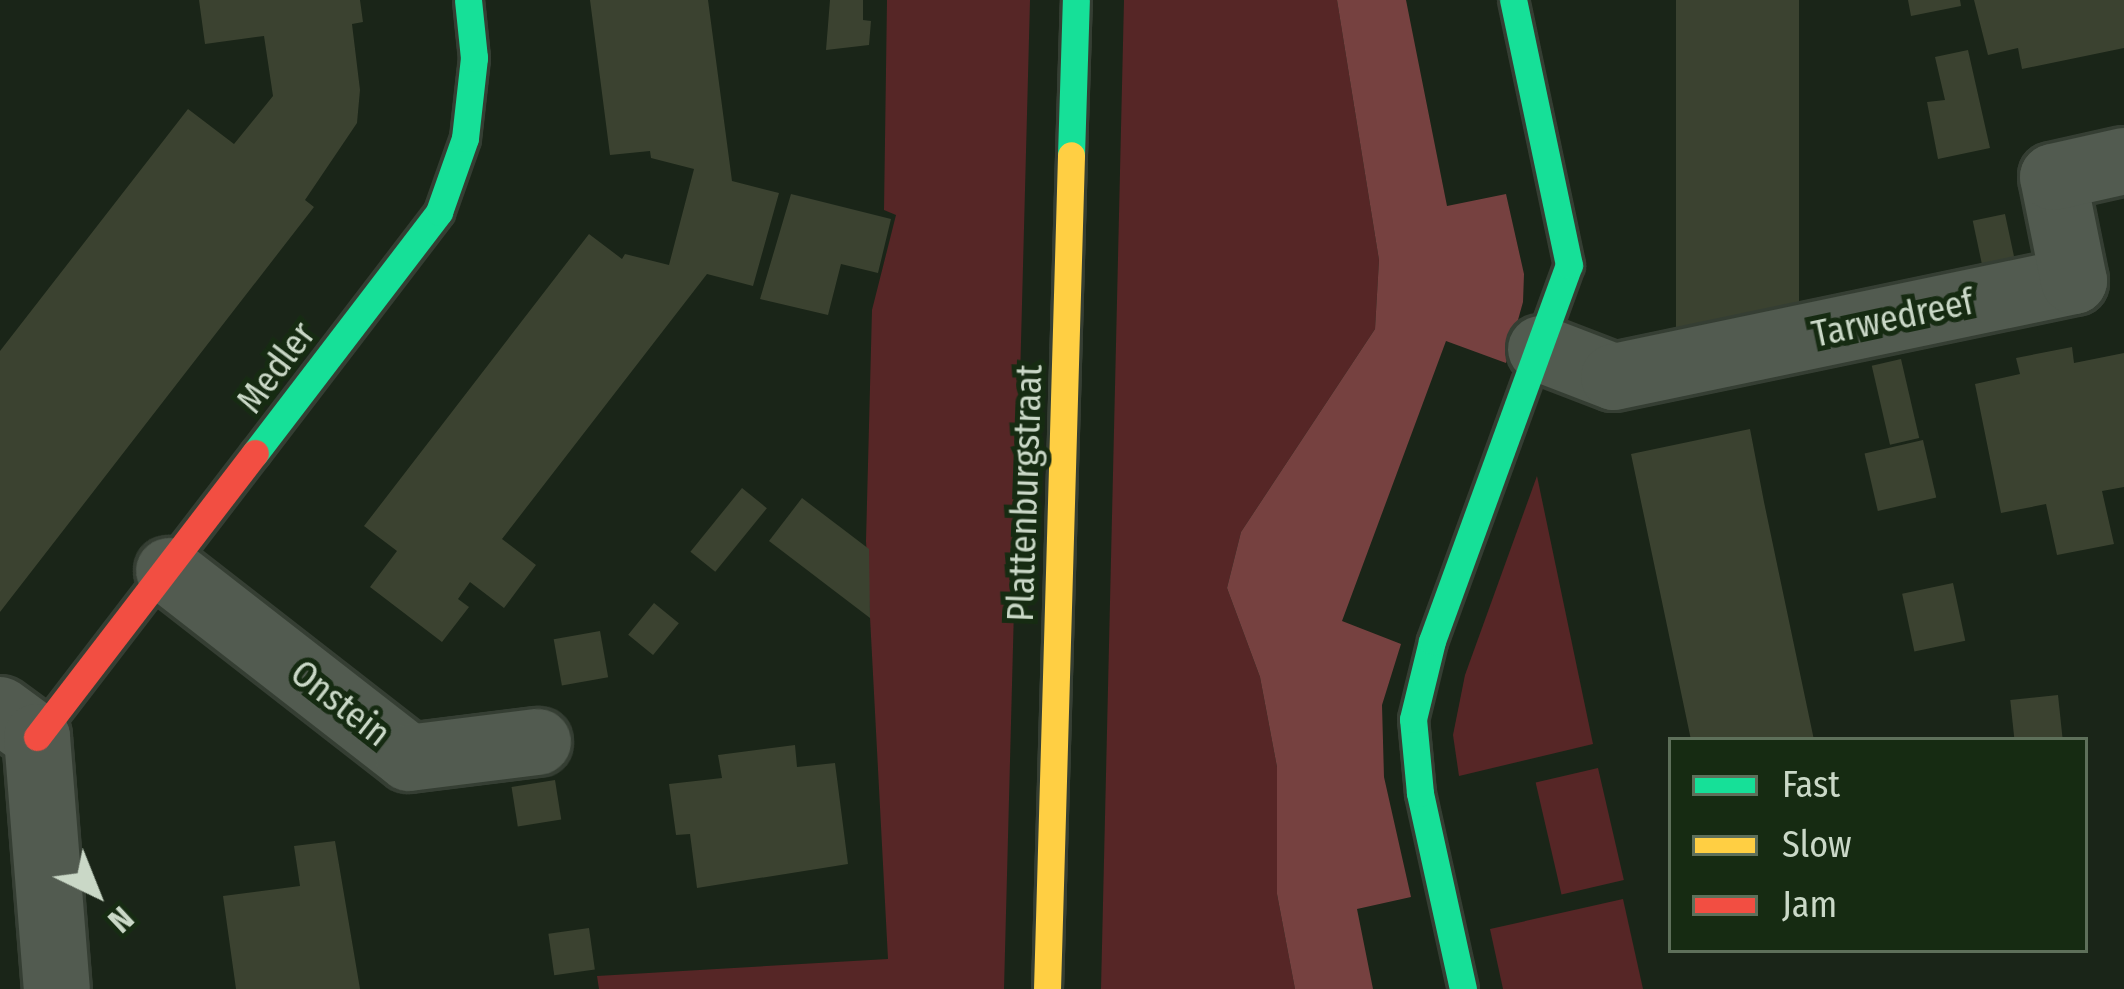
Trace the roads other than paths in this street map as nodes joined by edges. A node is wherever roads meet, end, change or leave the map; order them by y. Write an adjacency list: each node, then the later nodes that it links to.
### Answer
1 (467, 0): 6 (street, Medler)
2 (1076, 0): 10 (street, Plattenburgstraat)
3 (1513, 0): 5 (street)
4 (2124, 161): 5 (street, Tarwedreef)
5 (1541, 349): 11 (street)
6 (169, 571): 7 (street, Medler); 8 (street, Onstein)
7 (18, 724): 9 (street)
8 (538, 742)
9 (57, 989)
10 (1047, 989)
11 (1463, 989)

